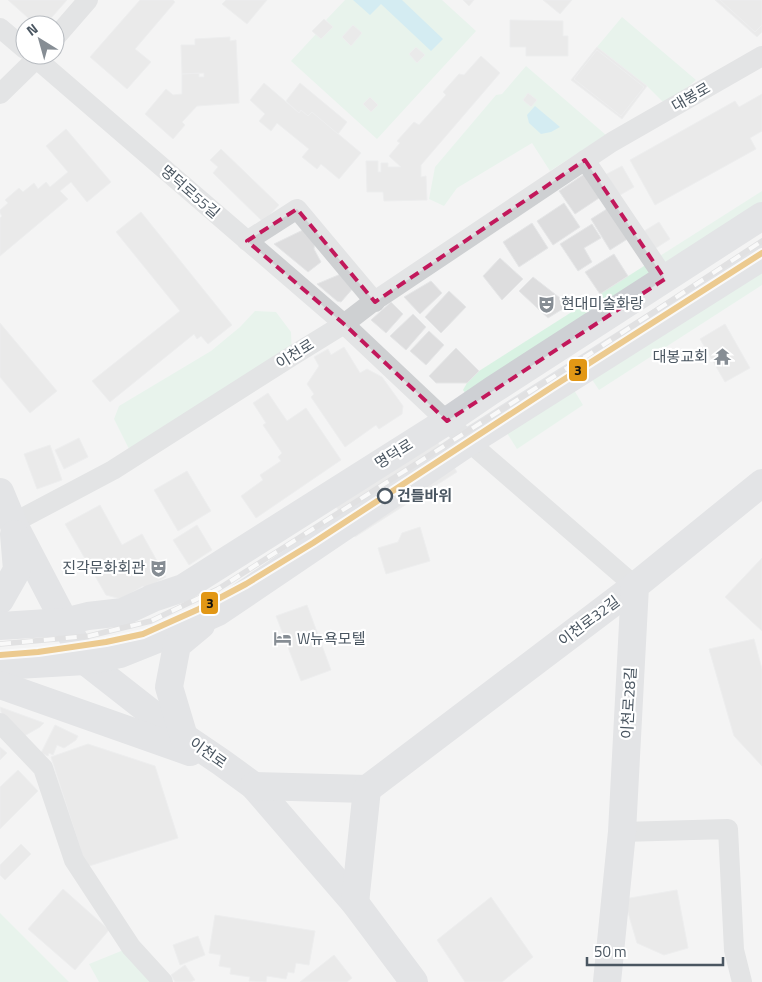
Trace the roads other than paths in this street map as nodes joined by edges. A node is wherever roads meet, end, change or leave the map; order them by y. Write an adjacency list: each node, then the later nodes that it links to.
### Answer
1 (88, 0): 2 (street)
2 (65, 26)
3 (0, 28): 4 (street, 명덕로55길)
4 (15, 40)
5 (762, 56): 9 (street, 대봉로)
6 (25, 65): 8 (street)
7 (45, 65): 11 (street, 명덕로55길)
8 (0, 94)
9 (585, 160): 13 (street); 14 (street)
10 (762, 216): 13 (main road, 명덕로)
11 (247, 241): 14 (street); 15 (street, 명덕로55길)
12 (762, 257): 17 (main road, 명덕로)
13 (665, 279): 16 (main road, 명덕로)
14 (375, 302): 15 (street)
15 (344, 324): 16 (street, 명덕로55길); 20 (street, 이천로)
16 (447, 421): 17 (street, 명덕로55길); 24 (main road, 명덕로)
17 (469, 442): 21 (street, 이천로32길); 23 (main road, 명덕로)
18 (762, 483): 21 (main road)
19 (0, 492): 20 (main road, 이천로)
20 (13, 523): 22 (main road); 24 (main road, 이천로)
21 (635, 586): 33 (main road, 이천로32길); 34 (main road, 이천로28길)
22 (0, 600)
23 (218, 612): 26 (main road, 명덕로); 30 (main road)
24 (64, 622): 25 (main road, 명덕로); 26 (main road, 이천로)
25 (0, 626)
26 (85, 661): 27 (main road, 명덕로); 30 (main road, 이천로)
27 (0, 666)
28 (0, 685): 31 (main road)
29 (0, 723): 36 (street)
30 (184, 737): 31 (main road, 이천로)
31 (222, 762): 32 (main road, 이천로)
32 (254, 786): 33 (main road); 35 (main road, 이천로)
33 (367, 788): 35 (main road)
34 (622, 832): 38 (main road, 이천로28길); 39 (street)
35 (355, 903): 37 (main road, 이천로)
36 (163, 982)
37 (414, 982)
38 (607, 982)
39 (742, 982)

